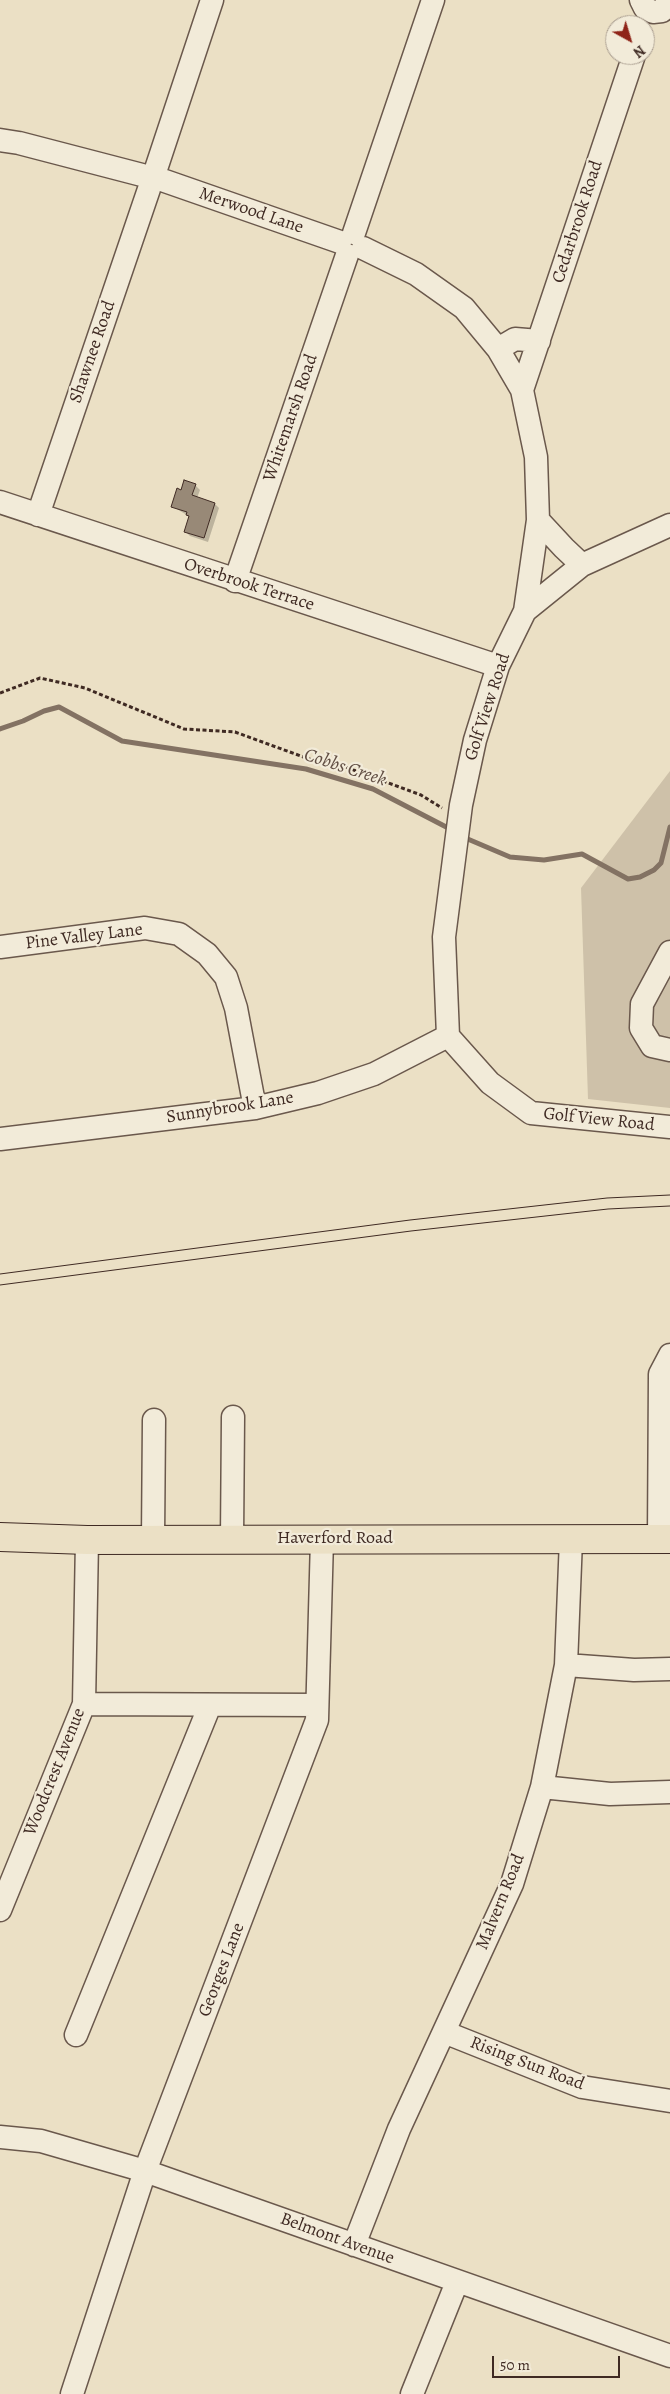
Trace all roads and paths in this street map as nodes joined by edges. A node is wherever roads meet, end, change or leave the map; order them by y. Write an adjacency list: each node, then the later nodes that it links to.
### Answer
1 (212, 0): 5 (street, Shawnee Road)
2 (433, 0): 6 (street, Whitemarsh Road)
3 (631, 65): 7 (street, Cedarbrook Road)
4 (0, 140): 5 (street, Merwood Lane)
5 (152, 178): 6 (street, Merwood Lane); 11 (street, Shawnee Road)
6 (351, 245): 8 (street, Merwood Lane); 15 (street, Whitemarsh Road)
7 (539, 340): 8 (street); 9 (street, Cedarbrook Road)
8 (498, 349): 9 (street, Merwood Lane)
9 (522, 390): 12 (street, Merwood Lane)
10 (0, 502): 11 (street, Overbrook Terrace)
11 (38, 515): 15 (street, Overbrook Terrace)
12 (538, 520): 14 (street); 16 (street, Merwood Lane)
13 (670, 525): 14 (street, Golf View Road)
14 (582, 564): 16 (street, Golf View Road)
15 (235, 581): 17 (street, Overbrook Terrace)
16 (525, 611): 17 (street, Golf View Road)
17 (498, 666): 19 (street, Golf View Road)
18 (0, 693): 19 (path)
19 (457, 831): 22 (street, Golf View Road)
20 (0, 947): 24 (street, Pine Valley Lane)
21 (670, 952): 23 (street)
22 (448, 1036): 24 (street, Sunnybrook Lane); 25 (street, Golf View Road)
23 (670, 1050)
24 (255, 1108): 26 (street, Sunnybrook Lane)
25 (670, 1127)
26 (0, 1139)
27 (670, 1355): 34 (street)
28 (234, 1417): 31 (street)
29 (154, 1420): 36 (street)
30 (0, 1536): 35 (main road, Haverford Road)
31 (232, 1539): 32 (main road, Haverford Road); 36 (main road, Haverford Road)
32 (322, 1539): 33 (main road, Haverford Road); 41 (street, Georges Lane)
33 (571, 1539): 34 (main road, Haverford Road); 37 (street, Malvern Road)
34 (665, 1539)
35 (87, 1540): 36 (main road, Haverford Road); 39 (street, Woodcrest Avenue)
36 (153, 1540)
37 (566, 1665): 38 (street); 42 (street, Malvern Road)
38 (670, 1669)
39 (84, 1704): 40 (street); 44 (street, Woodcrest Avenue)
40 (210, 1705): 41 (street); 46 (street)
41 (317, 1705): 49 (street, Georges Lane)
42 (542, 1787): 43 (street); 45 (street, Malvern Road)
43 (670, 1792)
44 (0, 1910)
45 (444, 2032): 47 (street, Rising Sun Road); 50 (street, Malvern Road)
46 (76, 2035)
47 (670, 2101)
48 (0, 2137): 49 (street, Belmont Avenue)
49 (146, 2171): 50 (street, Belmont Avenue); 53 (street, Georges Lane)
50 (354, 2245): 51 (street, Belmont Avenue)
51 (457, 2282): 52 (street, Belmont Avenue); 54 (street)
52 (670, 2356)
53 (72, 2394)
54 (412, 2394)

